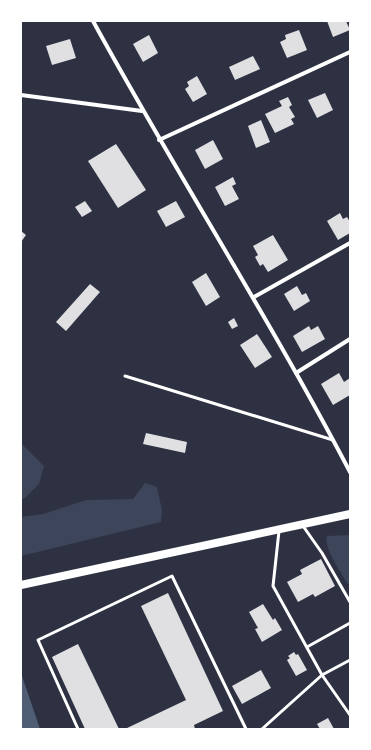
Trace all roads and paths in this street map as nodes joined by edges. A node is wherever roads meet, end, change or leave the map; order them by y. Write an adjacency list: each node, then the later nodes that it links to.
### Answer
1 (93, 21): 4 (street)
2 (350, 52): 5 (street)
3 (21, 95): 4 (street)
4 (142, 111): 5 (street)
5 (160, 140): 7 (street)
6 (350, 244): 7 (street)
7 (254, 298): 9 (street)
8 (350, 339): 9 (street)
9 (296, 373): 11 (street)
10 (125, 376): 11 (lane)
11 (333, 440): 12 (street)
12 (350, 472)
13 (350, 514): 14 (main road)
14 (302, 524): 15 (main road); 17 (lane)
15 (279, 529): 16 (main road); 19 (lane)
16 (21, 585)
17 (350, 602)
18 (350, 623): 19 (lane)
19 (307, 647): 21 (lane)
20 (350, 660): 21 (lane)
21 (322, 675): 22 (lane); 25 (lane)
22 (350, 715)
23 (78, 729): 24 (lane)
24 (246, 729)
25 (262, 729)

